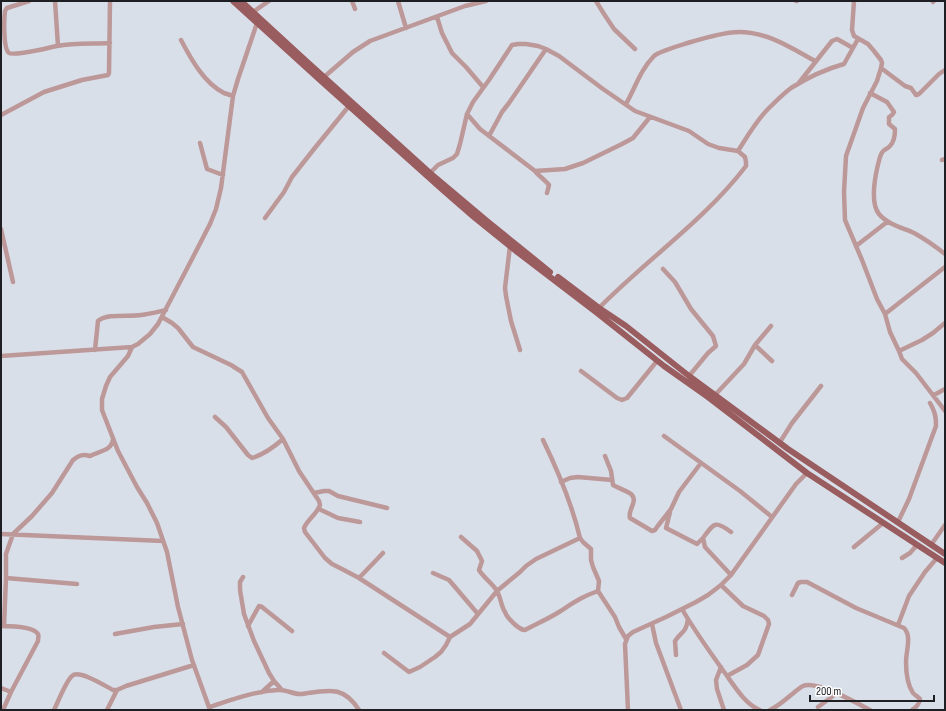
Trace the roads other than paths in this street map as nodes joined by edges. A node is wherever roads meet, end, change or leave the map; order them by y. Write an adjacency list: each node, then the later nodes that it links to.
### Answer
1 (29, 1): 20 (street)
2 (55, 1): 20 (street)
3 (110, 1): 19 (street)
4 (233, 1): 15 (main road)
5 (241, 1): 13 (main road)
6 (269, 1): 13 (street)
7 (352, 1): 12 (street)
8 (398, 1): 16 (street)
9 (486, 1): 14 (street)
10 (596, 1): 23 (street)
11 (854, 1): 17 (street)
12 (355, 9)
13 (253, 12): 27 (main road)
14 (437, 17): 16 (street); 29 (street)
15 (257, 23): 31 (street); 33 (main road)
16 (406, 28): 27 (street)
17 (858, 38): 21 (street); 25 (street)
18 (181, 40): 31 (street)
19 (110, 43): 20 (street); 35 (street)
20 (58, 46)
21 (853, 48): 24 (street); 28 (street)
22 (546, 49): 29 (street); 32 (street); 37 (street)
23 (635, 49)
24 (815, 61): 28 (street); 32 (street)
25 (881, 68): 26 (street); 30 (street)
26 (945, 70)
27 (324, 78): 38 (main road)
28 (796, 85): 40 (street)
29 (483, 87): 34 (street)
30 (870, 93): 46 (street); 49 (street)
31 (233, 96): 43 (street)
32 (626, 104): 36 (street)
33 (349, 106): 38 (main road); 45 (street)
34 (467, 114): 37 (street); 42 (street)
35 (1, 115)
36 (650, 117): 40 (street); 41 (street)
37 (489, 136): 41 (street)
38 (394, 142): 42 (main road); 48 (main road)
39 (200, 143): 43 (street)
40 (738, 151): 55 (street)
41 (535, 170): 44 (street)
42 (430, 173): 55 (main road)
43 (223, 175): 54 (street)
44 (547, 193)
45 (265, 218)
46 (887, 222): 49 (street); 50 (street)
47 (1, 229): 53 (street)
48 (510, 246): 55 (main road); 64 (street)
49 (856, 246): 56 (street)
50 (945, 254)
51 (945, 267): 56 (street)
52 (663, 269): 71 (street)
53 (14, 282)
54 (166, 310): 57 (street); 63 (street)
55 (598, 310): 68 (main road); 71 (main road)
56 (885, 314): 65 (street)
57 (162, 317): 61 (street); 81 (street)
58 (945, 323): 65 (street)
59 (772, 326): 60 (street)
60 (755, 345): 69 (street); 74 (street)
61 (132, 347): 62 (street); 67 (street)
62 (122, 348): 63 (street); 67 (street)
63 (95, 350): 66 (street)
64 (520, 350)
65 (900, 351): 75 (street)
66 (1, 356)
67 (128, 356): 80 (street)
68 (657, 361): 70 (street); 86 (main road)
69 (772, 361)
70 (582, 371)
71 (688, 376): 74 (main road)
72 (821, 386): 83 (street)
73 (945, 389): 75 (street)
74 (715, 395): 83 (main road)
75 (934, 395): 77 (street)
76 (930, 403): 95 (street)
77 (945, 410)
78 (215, 417): 81 (street)
79 (664, 436): 85 (street)
80 (113, 439): 100 (street); 104 (street)
81 (283, 439): 89 (street)
82 (543, 440): 88 (street)
83 (780, 442): 95 (main road)
84 (605, 456): 87 (street)
85 (701, 463): 92 (street); 93 (street)
86 (807, 473): 93 (street); 96 (main road)
87 (612, 480): 88 (street); 92 (street)
88 (562, 482): 102 (street)
89 (314, 494): 90 (street); 91 (street)
90 (319, 508): 94 (street); 117 (street)
91 (387, 508)
92 (671, 508): 103 (street)
93 (772, 517): 114 (street)
94 (360, 522)
95 (898, 522): 106 (main road)
96 (883, 523): 105 (main road); 107 (street)
97 (945, 525): 106 (street)
98 (731, 532): 103 (street)
99 (1, 534): 100 (street)
100 (13, 534): 104 (street); 116 (street)
101 (461, 537): 120 (street)
102 (580, 538): 120 (street); 121 (street)
103 (703, 538): 114 (street)
104 (163, 541): 126 (street)
105 (917, 545): 110 (street); 111 (main road)
106 (931, 545): 109 (main road)
107 (854, 547)
108 (383, 552): 117 (street)
109 (945, 554)
110 (902, 558)
111 (937, 558): 112 (main road); 128 (street)
112 (945, 563)
113 (433, 573): 124 (street)
114 (731, 575): 119 (street)
115 (243, 577): 130 (street)
116 (6, 578): 118 (street); 129 (street)
117 (358, 578): 133 (street)
118 (77, 584)
119 (721, 585): 123 (street); 139 (street)
120 (497, 591): 121 (street); 124 (street)
121 (598, 591): 134 (street)
122 (792, 595): 128 (street)
123 (682, 609): 125 (street); 127 (street)
124 (478, 614): 133 (street)
125 (688, 619): 136 (street); 138 (street)
126 (183, 624): 132 (street); 137 (street)
127 (652, 624): 134 (street); 154 (street)
128 (898, 625): 159 (street)
129 (3, 626): 144 (street)
130 (248, 626): 131 (street); 140 (street)
131 (292, 630)
132 (115, 634)
133 (450, 637): 135 (street)
134 (626, 639): 153 (street)
135 (384, 653)
136 (676, 655)
137 (194, 665): 143 (street); 148 (street)
138 (721, 667): 139 (street); 155 (street)
139 (727, 676): 156 (street)
140 (274, 681): 142 (street); 145 (street)
141 (1, 688): 144 (street)
142 (281, 689): 145 (street); 152 (street)
143 (117, 690): 150 (street); 151 (street)
144 (11, 692): 149 (street)
145 (261, 692): 148 (street)
146 (837, 693): 147 (street); 157 (street); 158 (street)
147 (818, 707)
148 (209, 708)
149 (3, 710)
150 (54, 710)
151 (107, 710)
152 (359, 710)
153 (628, 710)
154 (681, 710)
155 (724, 710)
156 (760, 710)
157 (770, 710)
158 (870, 710)
159 (912, 710)

